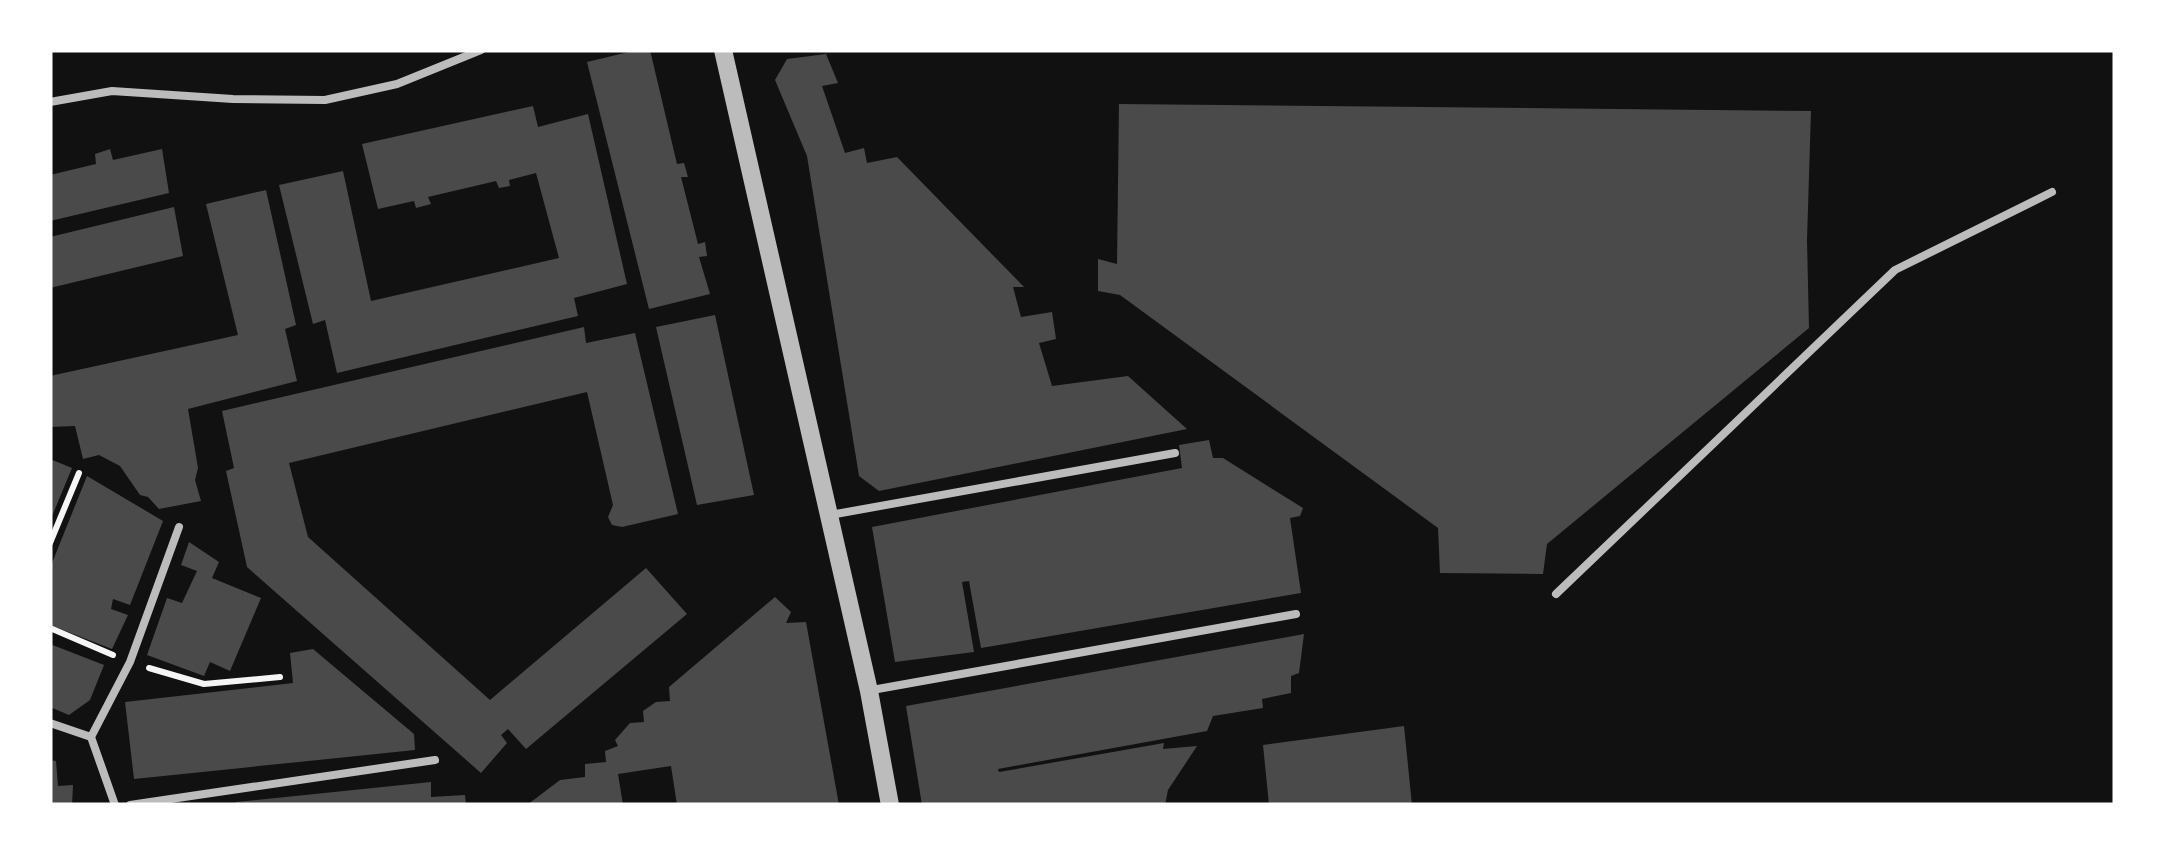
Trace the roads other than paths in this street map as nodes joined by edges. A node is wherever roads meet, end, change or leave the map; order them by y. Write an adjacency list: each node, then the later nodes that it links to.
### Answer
1 (481, 50): 3 (lane)
2 (723, 50): 6 (street)
3 (50, 102)
4 (2052, 192): 8 (lane)
5 (1175, 453): 6 (lane)
6 (828, 516): 10 (street)
7 (179, 527): 12 (lane)
8 (1556, 594)
9 (1296, 614): 10 (lane)
10 (869, 691): 16 (street)
11 (50, 723): 12 (lane)
12 (91, 736): 14 (lane)
13 (434, 760): 15 (lane)
14 (115, 805)
15 (130, 805)
16 (890, 805)

